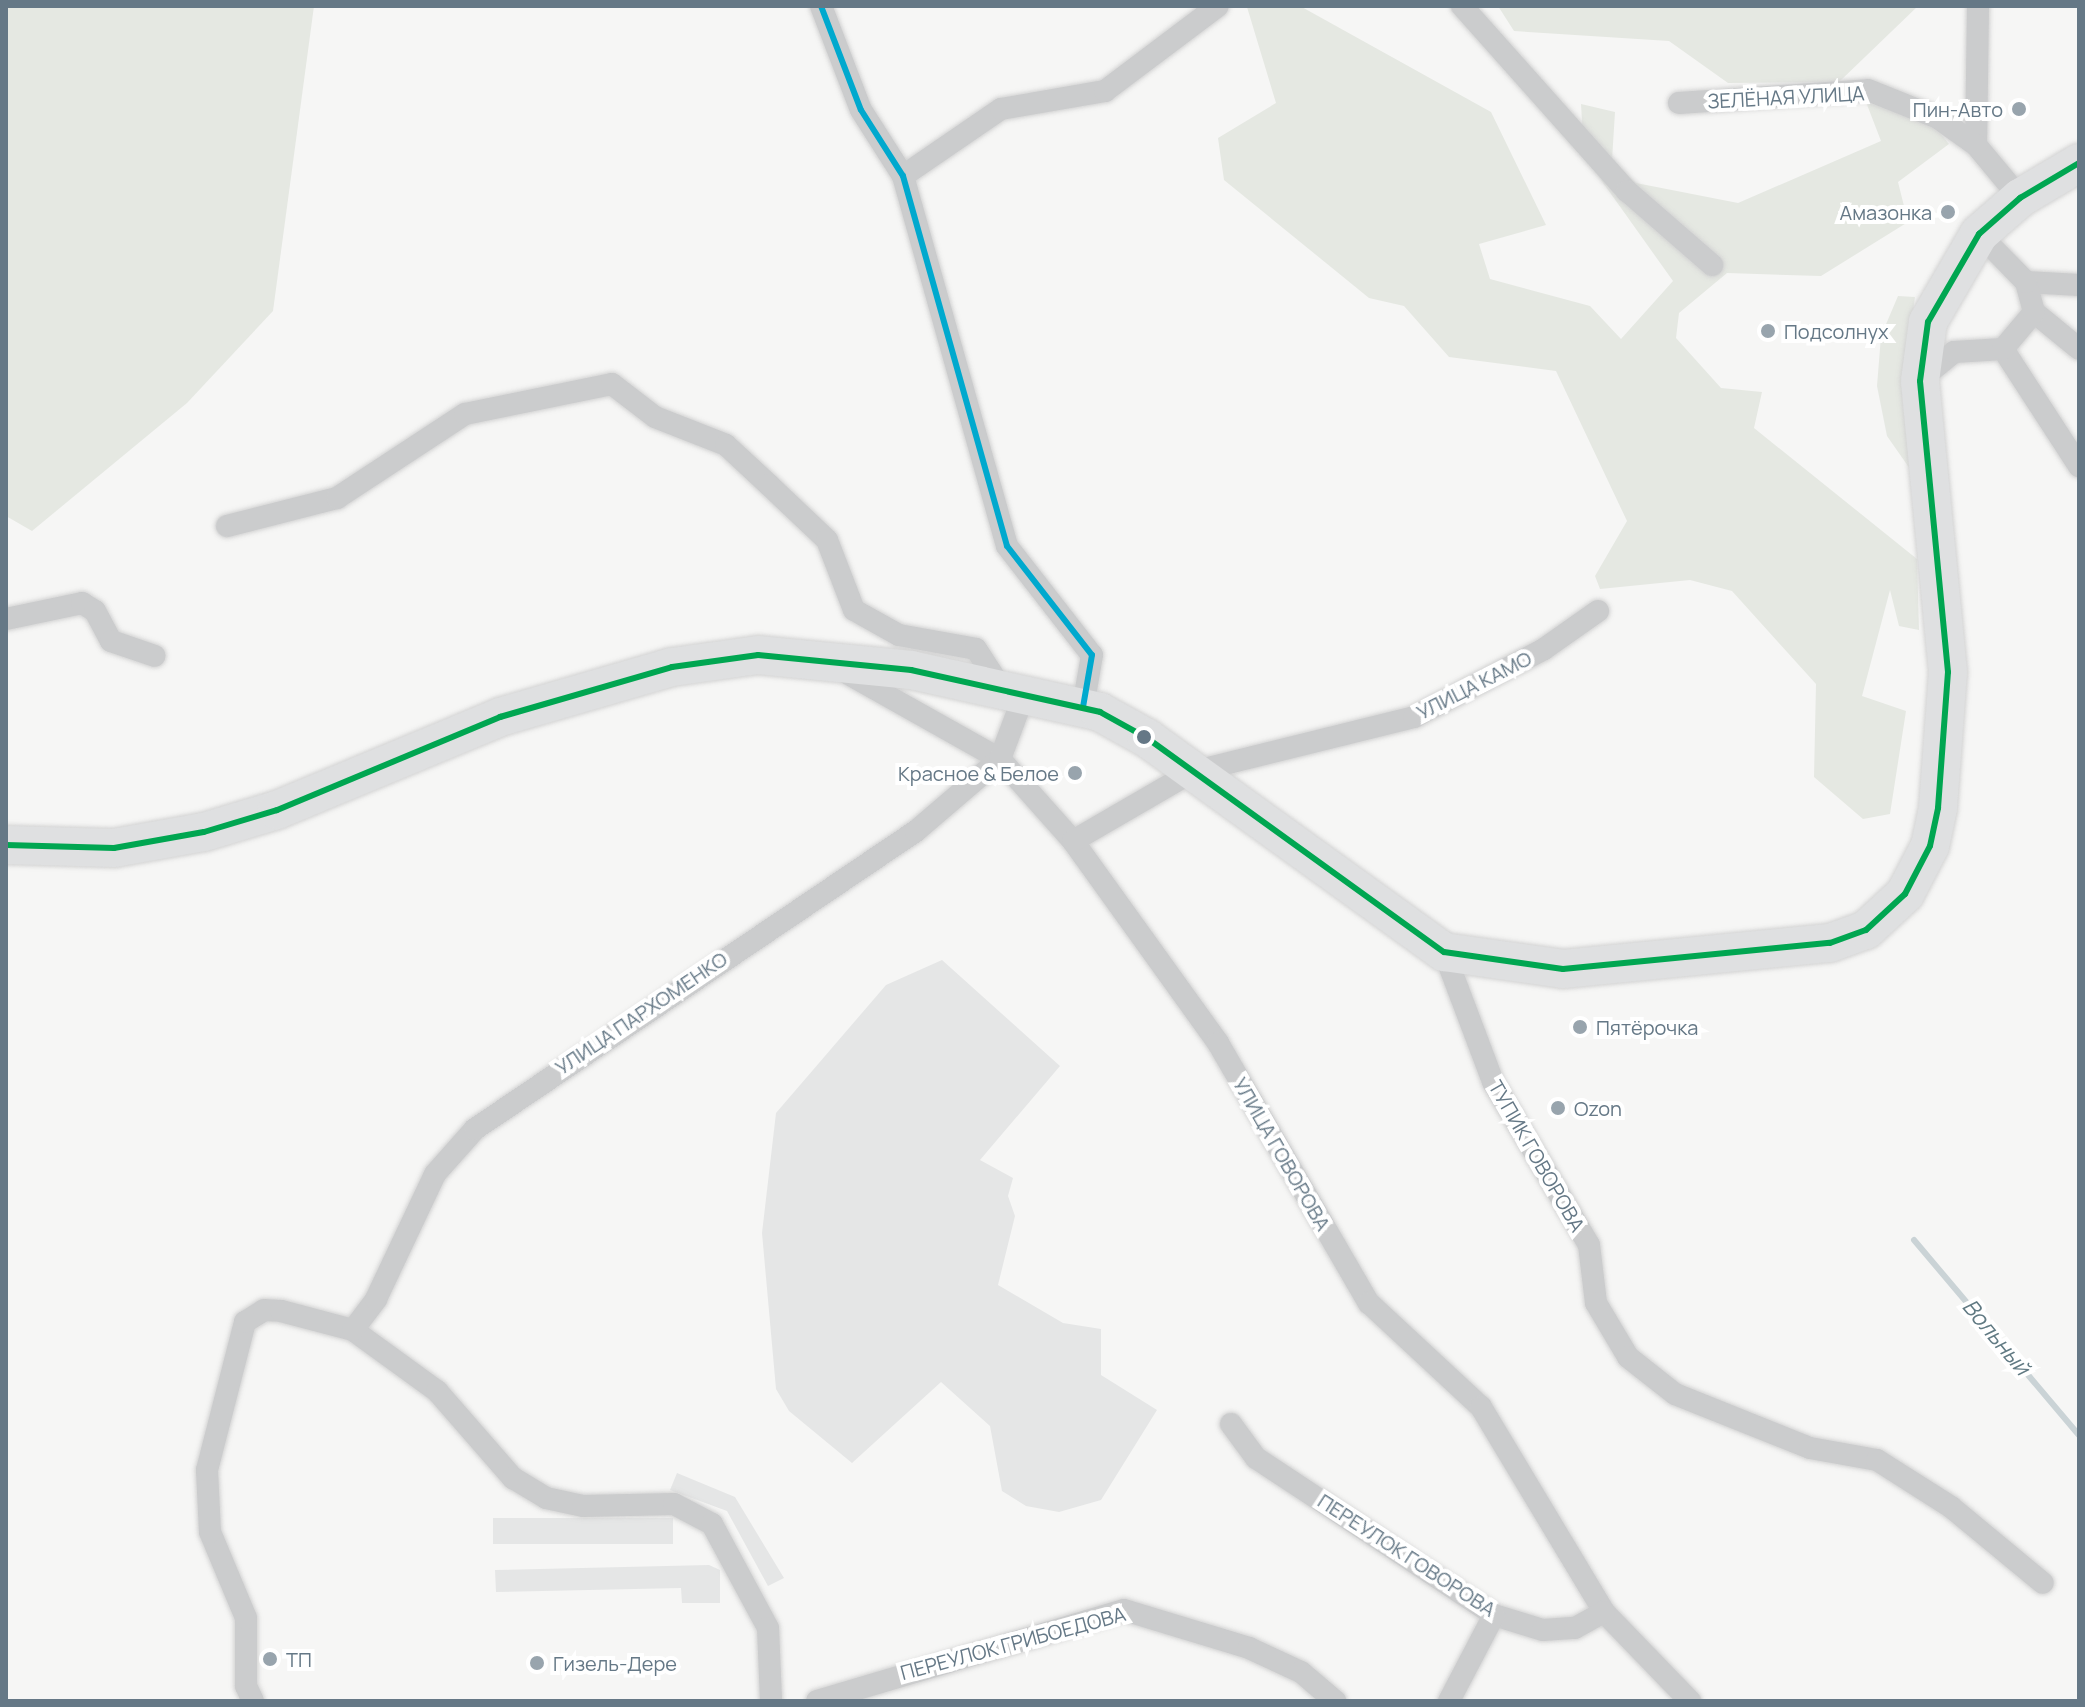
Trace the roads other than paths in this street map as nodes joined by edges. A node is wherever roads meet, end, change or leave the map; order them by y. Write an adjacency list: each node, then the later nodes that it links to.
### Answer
1 (821, 6): 8 (street)
2 (1218, 6): 8 (street)
3 (1462, 6): 11 (street)
4 (1978, 6): 6 (street)
5 (1679, 103): 6 (street, ЗЕЛЁНАЯ УЛИЦА)
6 (1976, 145): 9 (street, ЗЕЛЁНАЯ УЛИЦА)
7 (2079, 163): 9 (highway)
8 (903, 176): 25 (street)
9 (2020, 198): 10 (highway)
10 (1972, 244): 12 (street); 17 (highway)
11 (1712, 265)
12 (2026, 282): 13 (street); 14 (street)
13 (2079, 285)
14 (2034, 312): 15 (street); 16 (street)
15 (2003, 349): 17 (street); 18 (street)
16 (2079, 349)
17 (1920, 381): 30 (highway)
18 (2079, 466)
19 (227, 526): 24 (street)
20 (1598, 611): 27 (street, УЛИЦА КАМО)
21 (6, 619): 22 (street)
22 (155, 656)
23 (824, 660): 24 (highway); 26 (street, УЛИЦА ГОВОРОВА); 29 (highway)
24 (1012, 689): 25 (highway); 26 (street)
25 (1083, 707): 27 (highway)
26 (1000, 759): 28 (street, УЛИЦА ГОВОРОВА); 31 (street, УЛИЦА ПАРХОМЕНКО)
27 (1192, 772): 28 (street, УЛИЦА КАМО); 30 (highway)
28 (1073, 841): 34 (street, УЛИЦА ГОВОРОВА)
29 (6, 845)
30 (1444, 952): 33 (street, ТУПИК ГОВОРОВА)
31 (353, 1330): 36 (street); 37 (street)
32 (1231, 1424): 35 (street, ПЕРЕУЛОК ГОВОРОВА)
33 (2043, 1583)
34 (1604, 1612): 35 (street, ПЕРЕУЛОК ГОВОРОВА); 41 (street, УЛИЦА ГОВОРОВА)
35 (1494, 1615): 40 (street)
36 (253, 1701)
37 (771, 1701)
38 (817, 1701): 39 (street, ПЕРЕУЛОК ГРИБОЕДОВА)
39 (1335, 1701)
40 (1449, 1701)
41 (1690, 1701)

